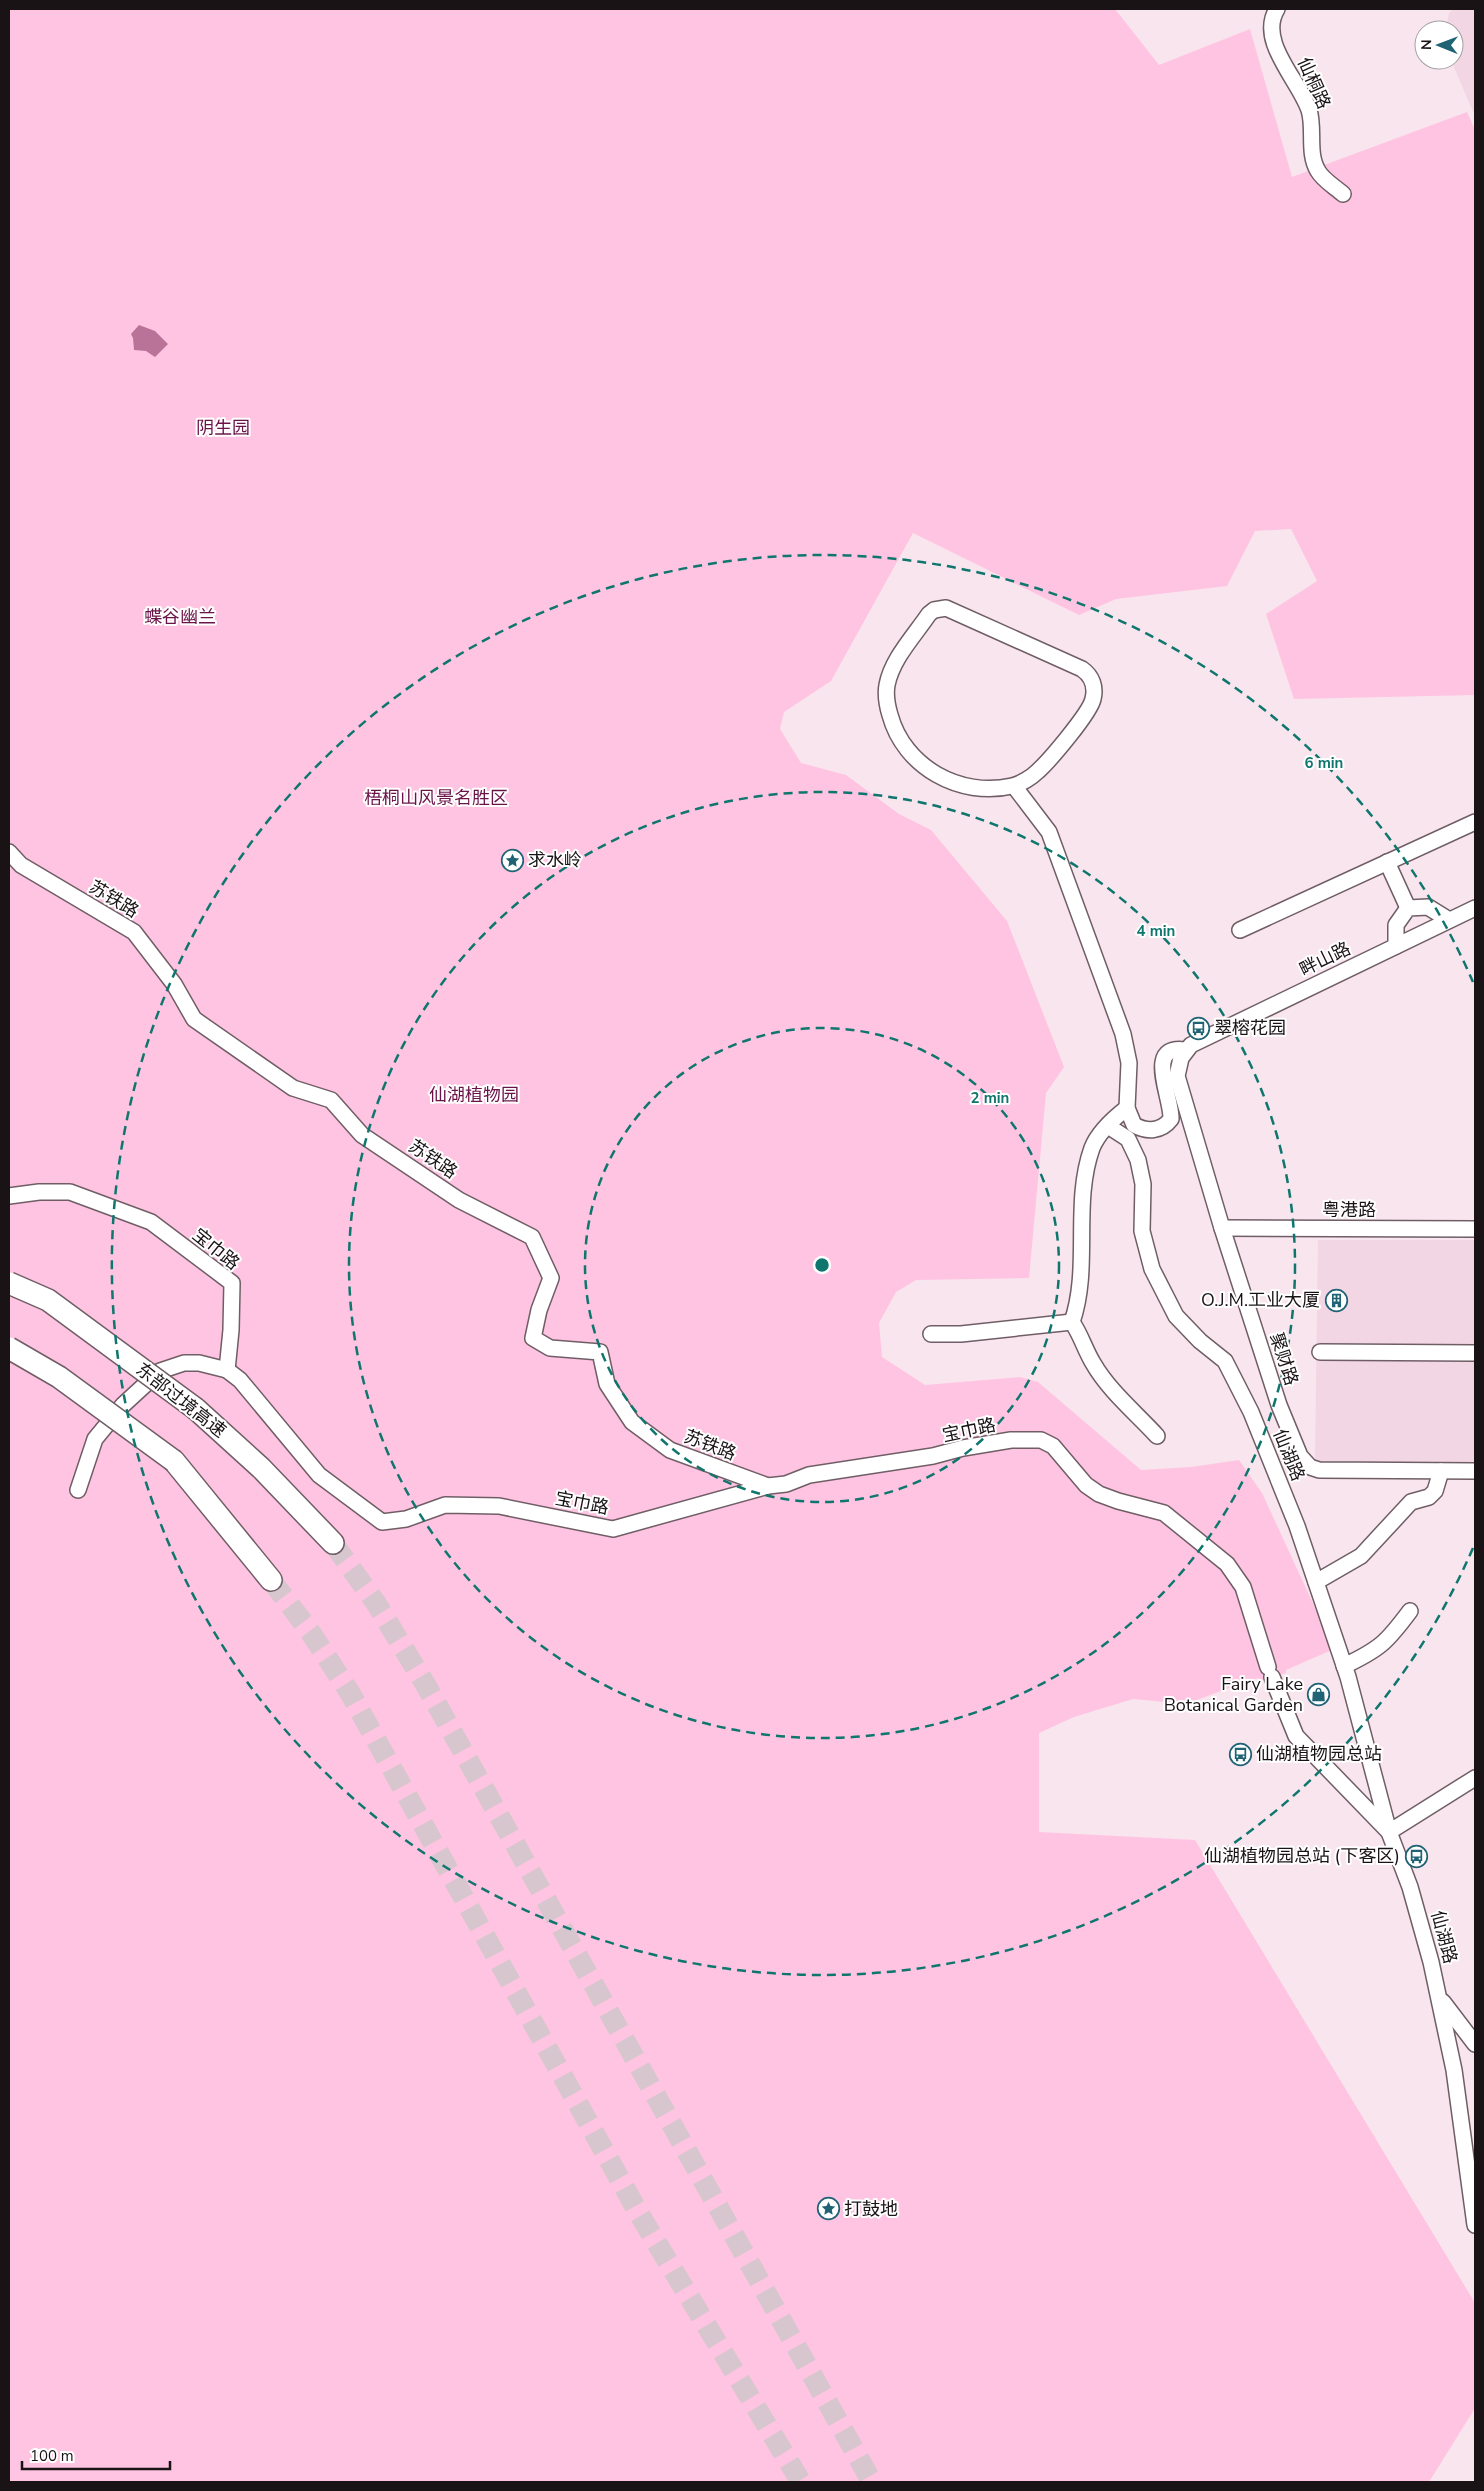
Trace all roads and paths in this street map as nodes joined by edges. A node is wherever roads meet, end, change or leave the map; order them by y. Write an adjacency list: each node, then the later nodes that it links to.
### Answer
1 (1277, 9): 2 (street, 仙桐路)
2 (1343, 194)
3 (1014, 786): 3 (street); 13 (street)
4 (1475, 822): 6 (street)
5 (9, 852): 28 (street, 苏铁路)
6 (1387, 862): 7 (street); 10 (street)
7 (1408, 908): 9 (street); 11 (street)
8 (1475, 908): 9 (street, 畔山路)
9 (1449, 920): 11 (street, 畔山路)
10 (1240, 930)
11 (1396, 946): 12 (street, 畔山路)
12 (1188, 1048): 13 (street, 畔山路); 16 (street, 聚财路)
13 (1127, 1108): 14 (street)
14 (1108, 1126): 19 (street); 32 (street, 仙湖路)
15 (9, 1196): 24 (street, 宝巾路)
16 (1222, 1228): 17 (street, 粤港路); 26 (street, 聚财路)
17 (1475, 1228)
18 (9, 1283): 30 (highway, 东部过境高速, bridge)
19 (1072, 1322): 20 (street); 25 (street)
20 (932, 1334)
21 (9, 1348): 31 (highway, bridge)
22 (1320, 1352): 23 (street)
23 (1475, 1353)
24 (227, 1370): 28 (street, 宝巾路); 29 (street)
25 (1157, 1436)
26 (1441, 1471): 27 (street, 聚财路); 32 (street)
27 (1475, 1471)
28 (768, 1486): 35 (street, 宝巾路)
29 (78, 1490)
30 (333, 1543)
31 (271, 1580)
32 (1316, 1582): 34 (street, 仙湖路)
33 (1410, 1611): 34 (street)
34 (1344, 1666): 37 (street, 仙湖路)
35 (1270, 1672): 37 (street, 仙湖路)
36 (1475, 1778): 37 (street)
37 (1389, 1832): 38 (street, 仙湖路)
38 (1440, 1999): 39 (street, 仙湖路); 40 (street)
39 (1475, 2044)
40 (1475, 2225)

